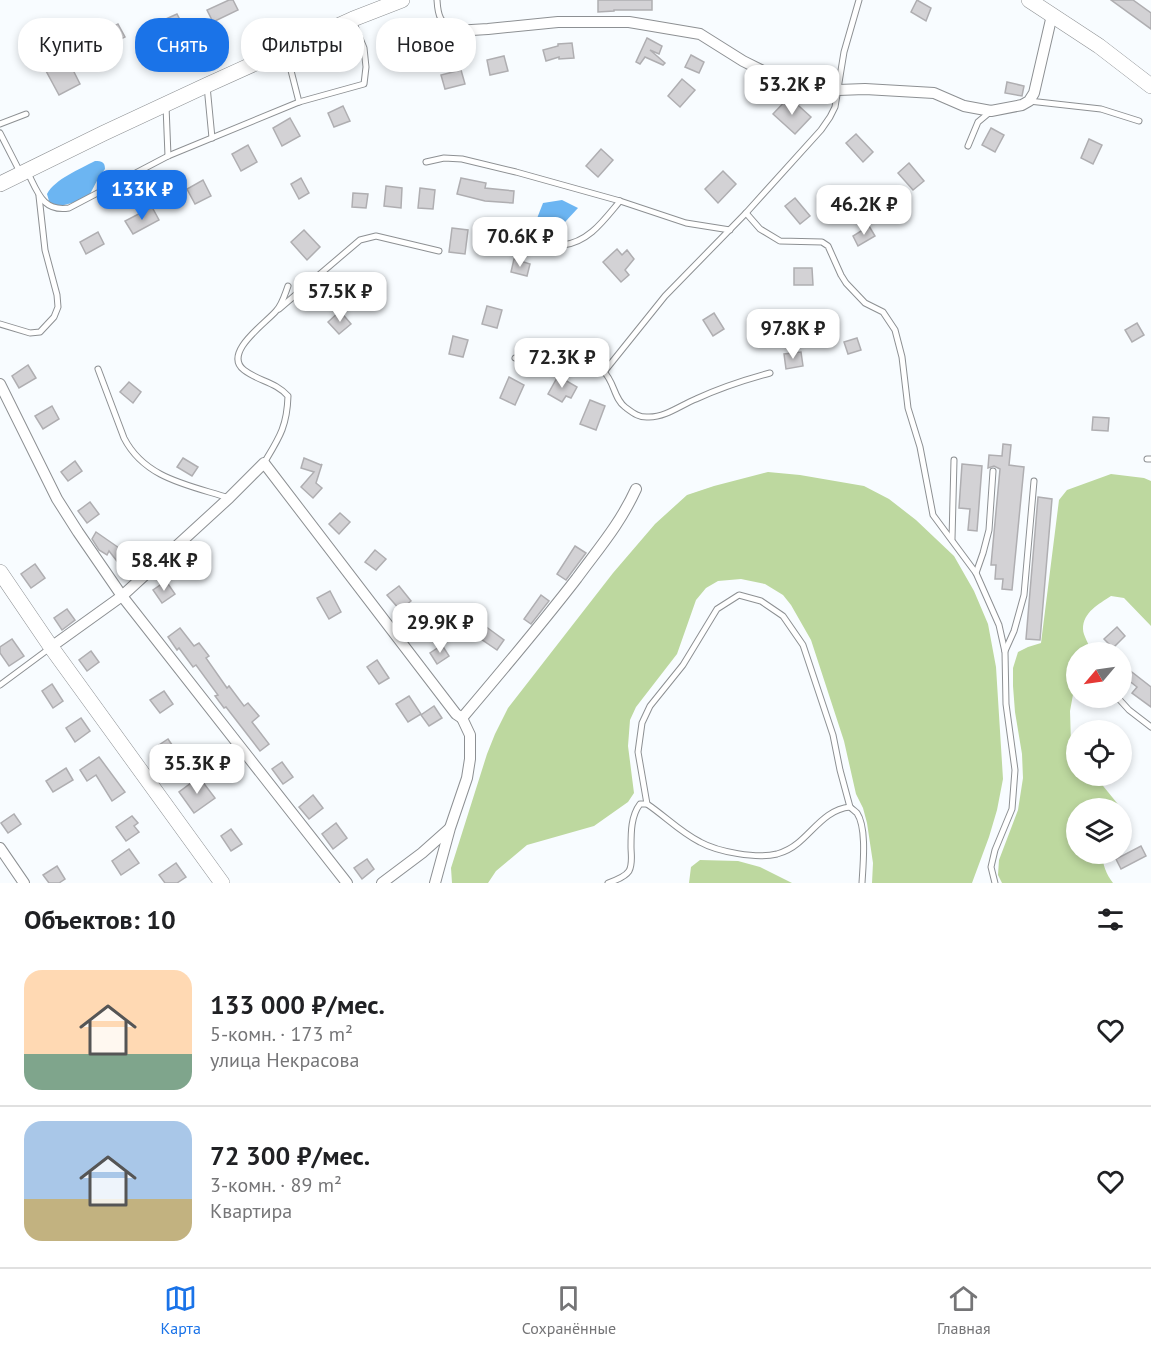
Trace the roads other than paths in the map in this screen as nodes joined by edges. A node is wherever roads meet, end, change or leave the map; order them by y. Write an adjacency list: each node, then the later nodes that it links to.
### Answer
1 (402, 0): 6 (main road)
2 (437, 0): 7 (lane)
3 (859, 0): 14 (lane)
4 (1029, 0): 5 (main road)
5 (1052, 15): 13 (main road); 15 (street)
6 (356, 18)
7 (440, 18)
8 (476, 30): 14 (street)
9 (364, 48): 16 (lane)
10 (241, 70): 12 (main road)
11 (292, 72): 16 (lane)
12 (207, 85): 17 (main road); 23 (lane)
13 (1151, 86)
14 (838, 90): 18 (street); 31 (lane)
15 (1029, 101): 18 (street); 20 (lane)
16 (300, 102): 23 (lane)
17 (166, 105): 25 (lane); 27 (main road)
18 (991, 111): 24 (lane)
19 (26, 114): 21 (lane)
20 (1139, 121)
21 (0, 124)
22 (0, 133): 27 (lane)
23 (212, 138): 25 (lane)
24 (968, 146)
25 (168, 156): 29 (lane)
26 (426, 162): 30 (lane)
27 (24, 172): 28 (main road); 29 (lane)
28 (0, 184)
29 (39, 195): 37 (lane)
30 (620, 201): 32 (lane); 33 (lane)
31 (746, 213): 32 (lane); 49 (lane)
32 (730, 230): 40 (lane)
33 (563, 245)
34 (439, 251): 36 (lane)
35 (288, 286): 36 (lane)
36 (278, 310): 44 (lane)
37 (0, 324)
38 (515, 358): 40 (lane)
39 (98, 369): 48 (lane)
40 (604, 372): 41 (lane)
41 (770, 373)
42 (0, 384): 52 (street)
43 (954, 460): 49 (lane)
44 (264, 463): 48 (street); 57 (street)
45 (993, 471): 51 (lane)
46 (1034, 481): 54 (lane)
47 (636, 489): 57 (street)
48 (229, 498): 52 (street)
49 (952, 539): 51 (lane)
50 (0, 572): 53 (main road)
51 (976, 573): 54 (lane)
52 (122, 596): 53 (street); 65 (street)
53 (51, 647): 55 (lane); 64 (main road)
54 (1005, 652): 70 (lane)
55 (0, 685)
56 (1127, 708): 58 (lane)
57 (462, 718): 61 (street)
58 (1151, 727)
59 (647, 804): 60 (lane); 60 (lane); 68 (lane)
60 (850, 807): 69 (lane)
61 (450, 828): 66 (street); 67 (street)
62 (0, 848): 63 (street)
63 (24, 883)
64 (222, 883)
65 (347, 883)
66 (382, 883)
67 (435, 883)
68 (608, 883)
69 (862, 883)
70 (995, 883)

